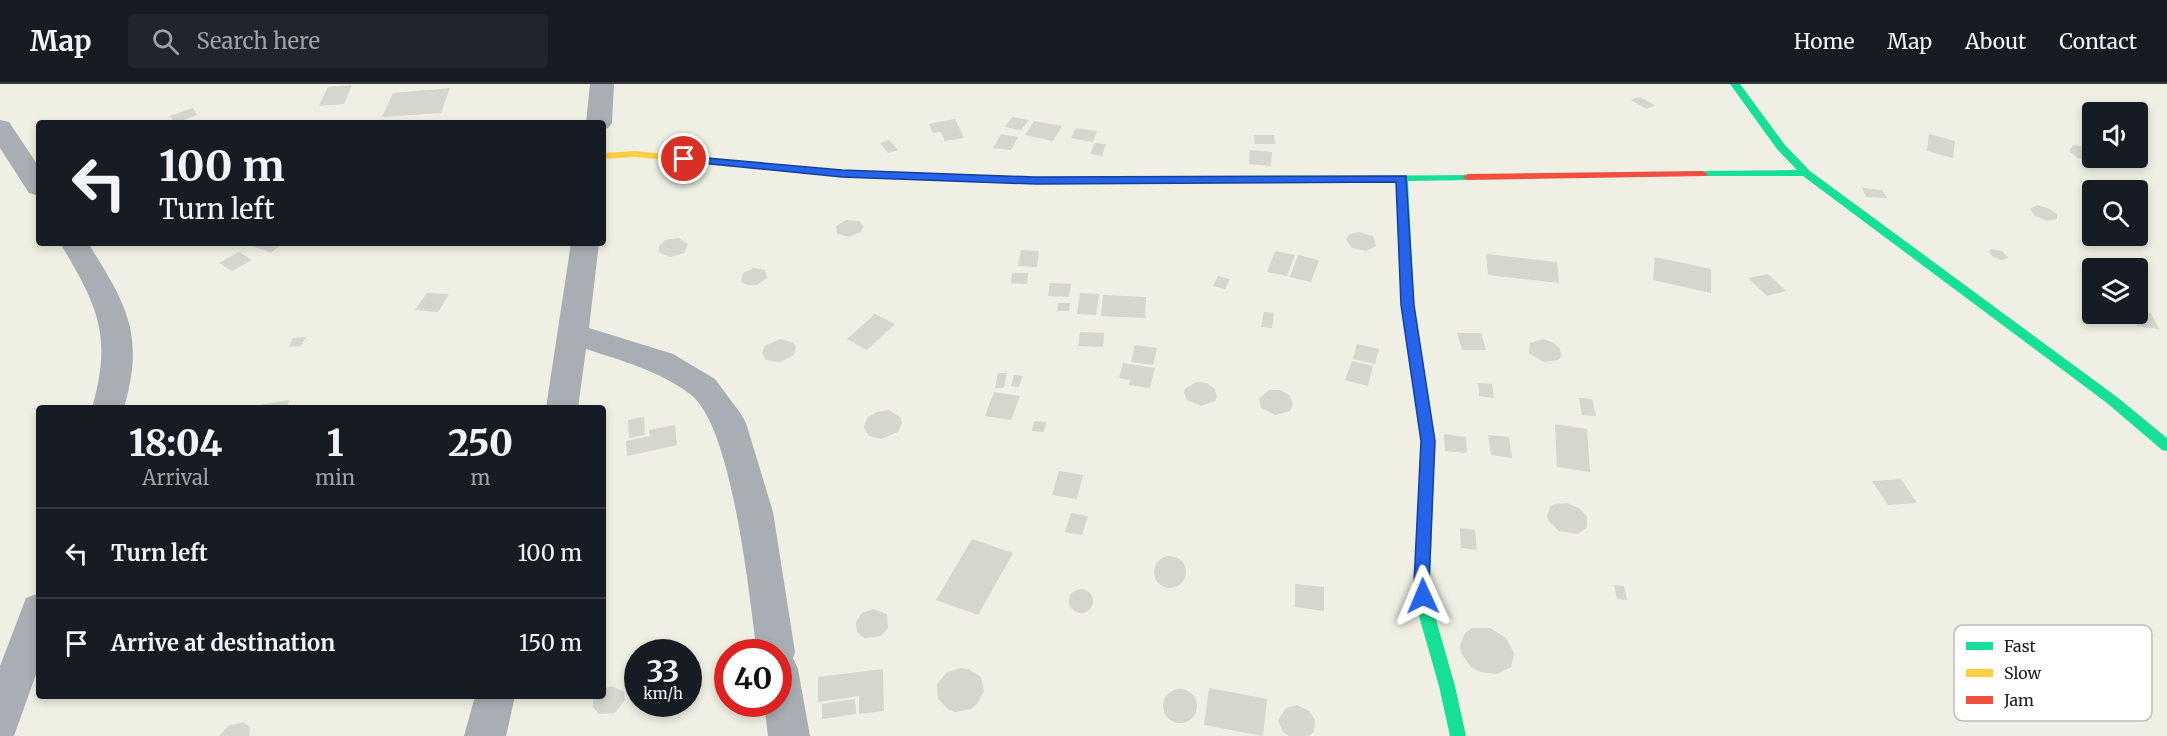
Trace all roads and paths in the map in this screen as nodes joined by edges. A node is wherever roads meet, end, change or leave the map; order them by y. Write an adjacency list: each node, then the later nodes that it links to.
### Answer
1 (602, 84): 3 (street)
2 (1735, 84): 6 (street)
3 (598, 120)
4 (0, 128): 8 (street)
5 (606, 156): 7 (street)
6 (1806, 173): 7 (street); 14 (street)
7 (1402, 179): 22 (street)
8 (36, 182)
9 (76, 246): 12 (street)
10 (585, 246): 11 (street)
11 (573, 334): 13 (street); 16 (street)
12 (109, 405)
13 (562, 405)
14 (2167, 446)
15 (36, 618): 19 (street)
16 (774, 639)
17 (494, 699): 20 (street)
18 (786, 717): 21 (street)
19 (0, 723)
20 (486, 736)
21 (789, 736)
22 (1458, 736)

